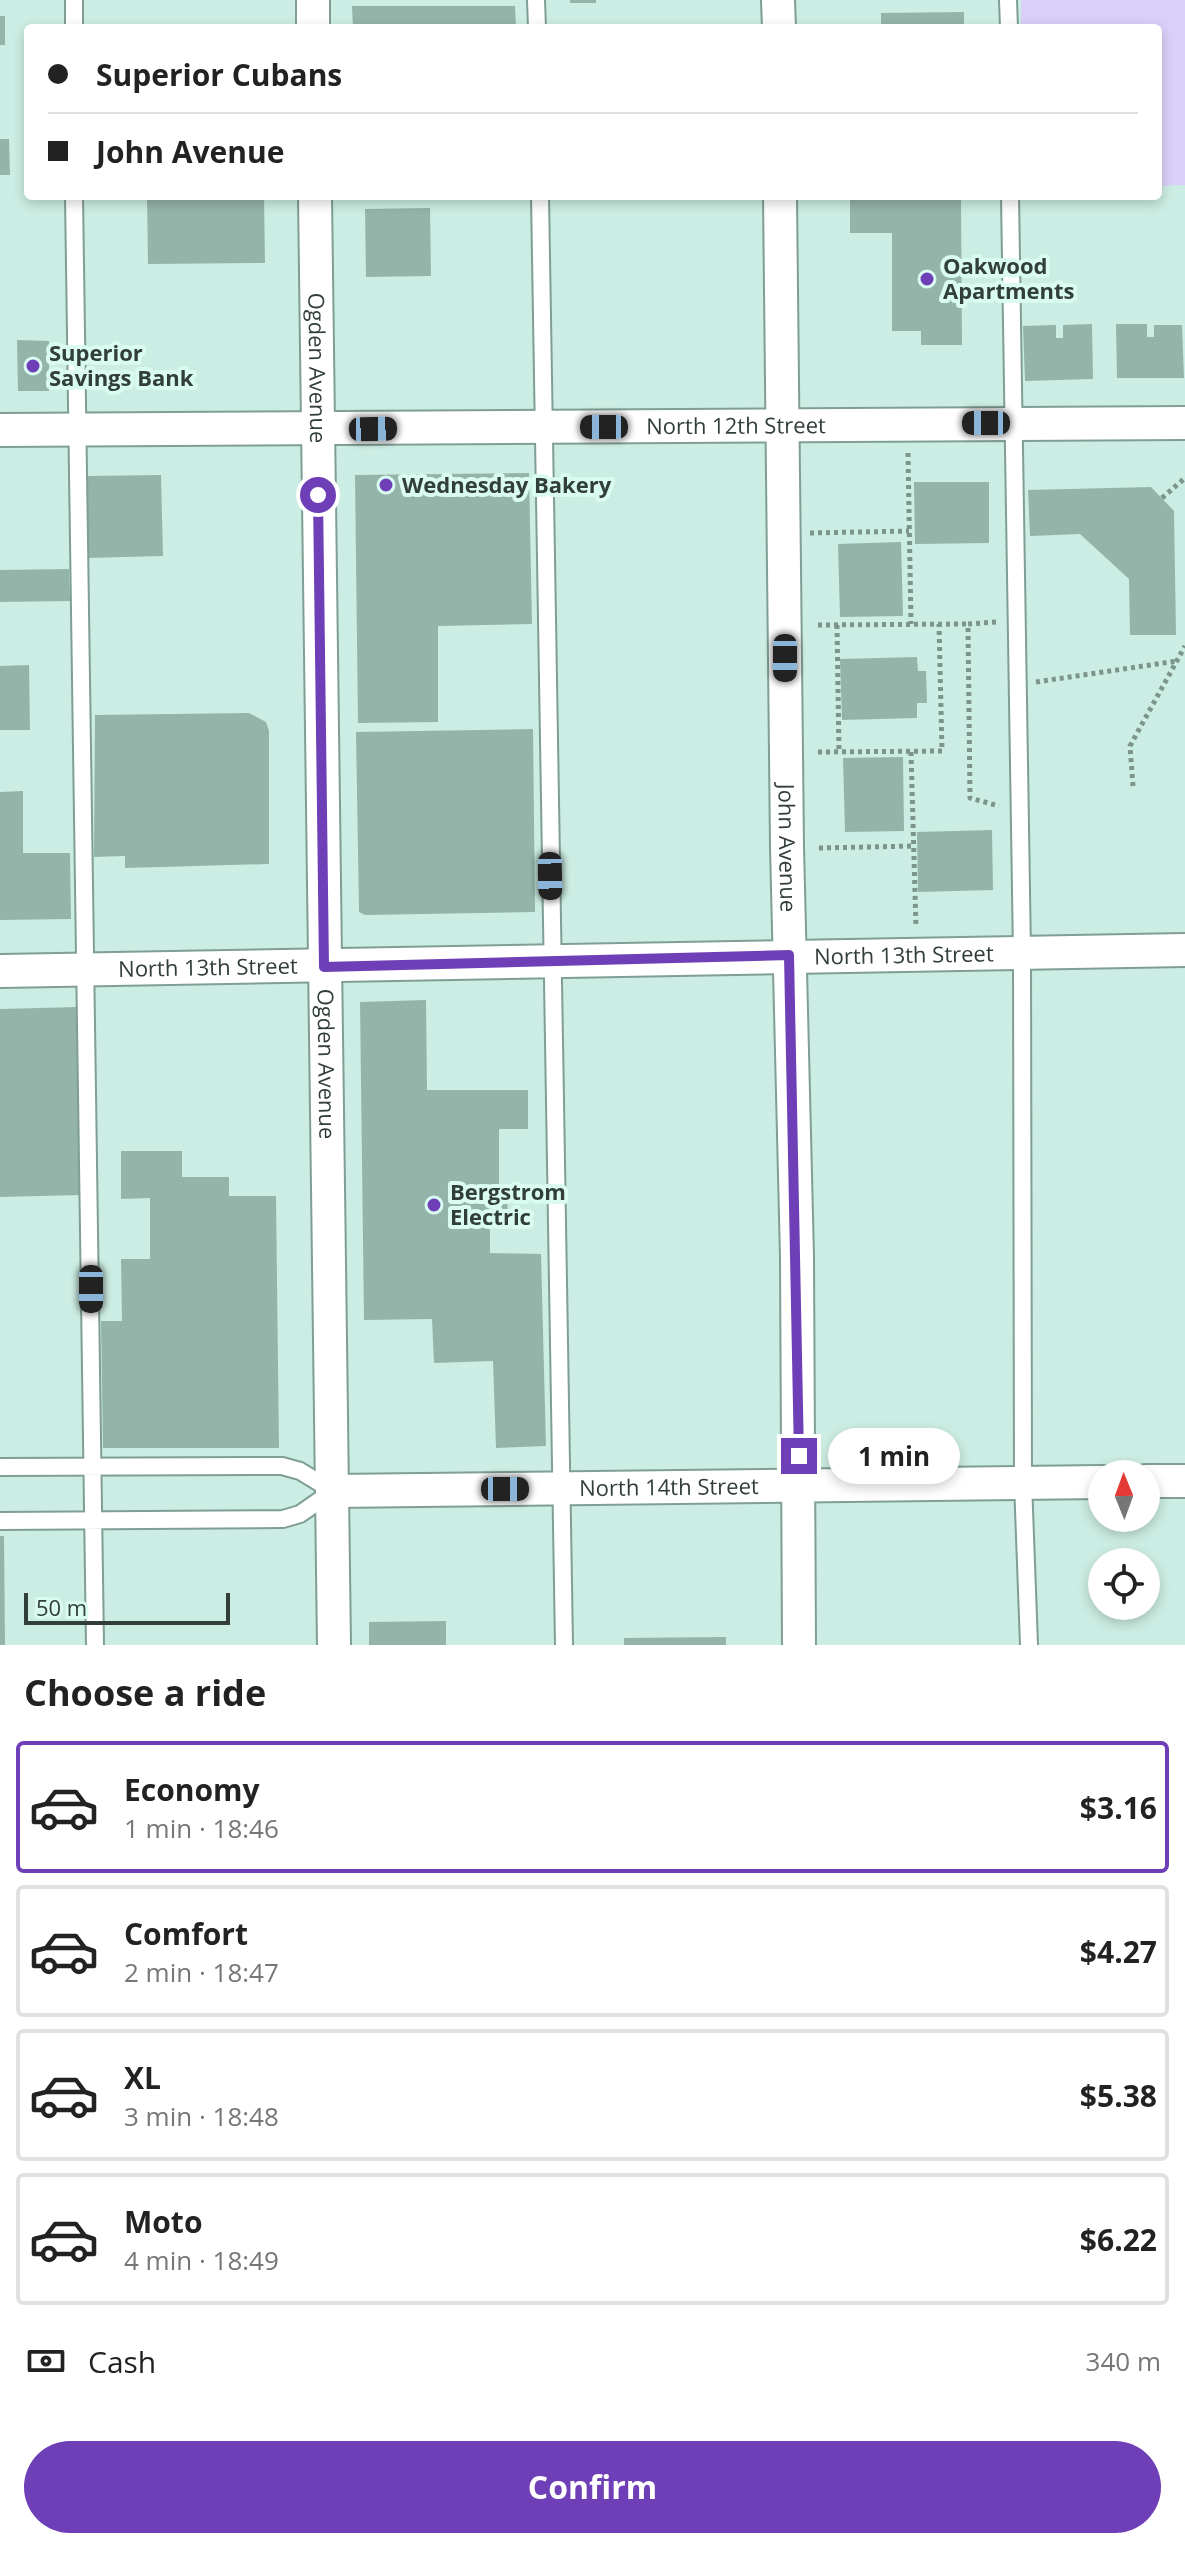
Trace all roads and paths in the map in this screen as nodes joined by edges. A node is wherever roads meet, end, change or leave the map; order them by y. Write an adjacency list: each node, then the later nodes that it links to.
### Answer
1 (74, 0): 6 (lane)
2 (313, 0): 7 (street)
3 (536, 0): 8 (lane)
4 (778, 0): 9 (street)
5 (1008, 0): 10 (lane)
6 (74, 24)
7 (313, 24)
8 (537, 24)
9 (779, 24)
10 (1009, 24)
11 (74, 200): 21 (lane)
12 (315, 200): 22 (street, Ogden Avenue)
13 (540, 200): 20 (lane)
14 (780, 200): 19 (street, John Avenue)
15 (1010, 200): 16 (lane)
16 (1012, 423): 17 (street, North 12th Street); 18 (street, North 12th Street); 36 (lane)
17 (1185, 423)
18 (910, 424): 19 (street, North 12th Street); 26 (path)
19 (782, 425): 20 (street, North 12th Street); 27 (street, John Avenue)
20 (545, 428): 22 (street, North 12th Street); 48 (lane)
21 (78, 429): 22 (street, North 12th Street); 23 (street, North 12th Street); 50 (lane)
22 (318, 429): 49 (street, Ogden Avenue)
23 (0, 430)
24 (1185, 478): 25 (path)
25 (1162, 498)
26 (909, 531): 27 (path); 29 (path)
27 (783, 533): 47 (street, John Avenue)
28 (996, 608): 31 (path)
29 (911, 624): 30 (path); 33 (path)
30 (939, 624): 31 (path); 39 (path)
31 (968, 624): 41 (path)
32 (818, 625): 33 (path)
33 (837, 625): 38 (path)
34 (1185, 646): 35 (path)
35 (1177, 661): 36 (path); 40 (path)
36 (1015, 683): 46 (lane)
37 (818, 752): 38 (path)
38 (839, 752): 39 (path)
39 (911, 752): 42 (path)
40 (1133, 786)
41 (1000, 822)
42 (913, 846): 43 (path); 45 (path)
43 (819, 848)
44 (1185, 950): 46 (street, North 13th Street)
45 (916, 953): 46 (street, North 13th Street); 47 (street, North 13th Street)
46 (1022, 953): 56 (lane)
47 (789, 955): 48 (street, North 13th Street); 58 (street, John Avenue)
48 (551, 960): 49 (street, North 13th Street); 59 (lane)
49 (324, 967): 50 (street, North 13th Street); 60 (street, Ogden Avenue)
50 (87, 970): 51 (street, North 13th Street); 52 (lane)
51 (0, 971)
52 (94, 1466): 53 (lane); 60 (lane); 61 (lane)
53 (0, 1467)
54 (1160, 1481): 55 (street)
55 (1185, 1481)
56 (1023, 1482): 57 (street, North 14th Street); 58 (street, North 14th Street); 67 (lane)
57 (1088, 1482)
58 (799, 1485): 59 (street, North 14th Street); 66 (street, John Avenue)
59 (562, 1488): 60 (street, North 14th Street); 65 (lane)
60 (333, 1491): 61 (lane); 64 (street, Ogden Avenue)
61 (95, 1520): 62 (lane); 63 (lane)
62 (0, 1521)
63 (95, 1645)
64 (334, 1645)
65 (564, 1645)
66 (799, 1645)
67 (1029, 1645)

